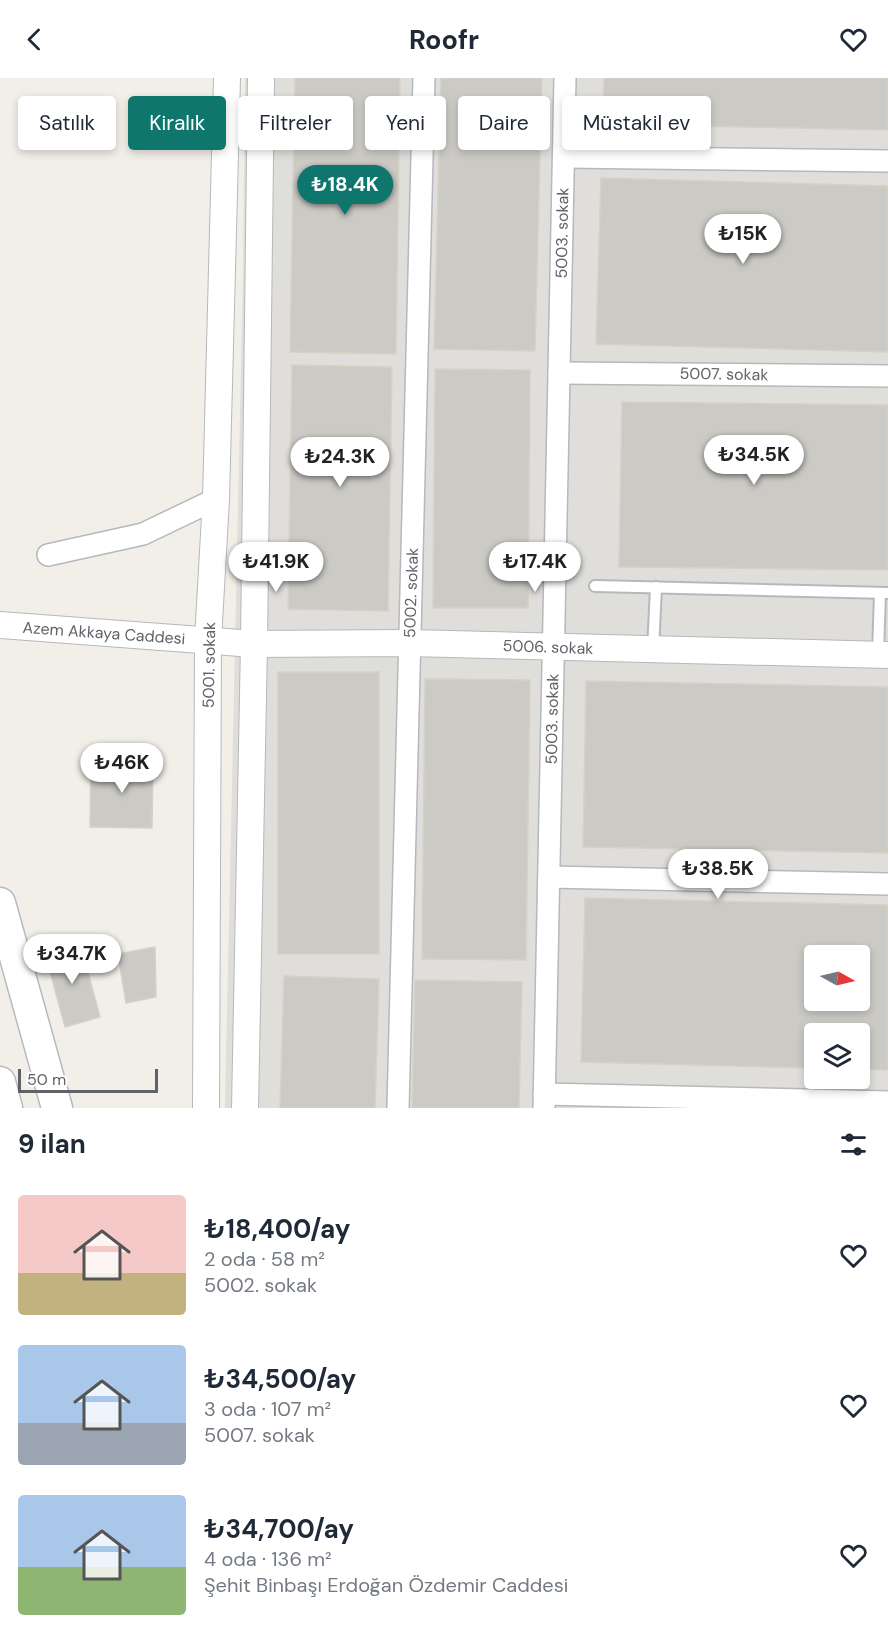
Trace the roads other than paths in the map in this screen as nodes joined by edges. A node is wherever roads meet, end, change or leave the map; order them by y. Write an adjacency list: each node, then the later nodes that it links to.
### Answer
1 (227, 78): 9 (street, 5001. sokak)
2 (261, 78): 17 (street)
3 (424, 78): 16 (street, 5002. sokak)
4 (566, 78): 5 (street, 5003. sokak)
5 (564, 157): 6 (street); 7 (street, 5003. sokak)
6 (888, 161)
7 (559, 373): 8 (street, 5007. sokak); 18 (street, 5003. sokak)
8 (888, 376)
9 (216, 499): 10 (street); 15 (street, 5001. sokak)
10 (48, 555)
11 (595, 586): 12 (lane)
12 (656, 587): 13 (lane); 19 (lane)
13 (884, 593): 20 (lane)
14 (0, 625): 15 (street, Azem Akkaya Caddesi)
15 (208, 640): 17 (street, 5006. sokak); 27 (street, 5001. sokak)
16 (410, 643): 17 (street, 5006. sokak); 18 (street, 5006. sokak); 29 (street, 5002. sokak)
17 (254, 644): 28 (street)
18 (554, 648): 19 (street, 5006. sokak); 21 (street, 5003. sokak)
19 (653, 650): 20 (street, 5006. sokak)
20 (883, 655)
21 (549, 877): 22 (street); 24 (street, 5003. sokak)
22 (888, 884)
23 (0, 903): 26 (main road)
24 (544, 1101): 25 (street)
25 (888, 1102)
26 (57, 1108)
27 (206, 1108)
28 (244, 1108)
29 (398, 1108)

